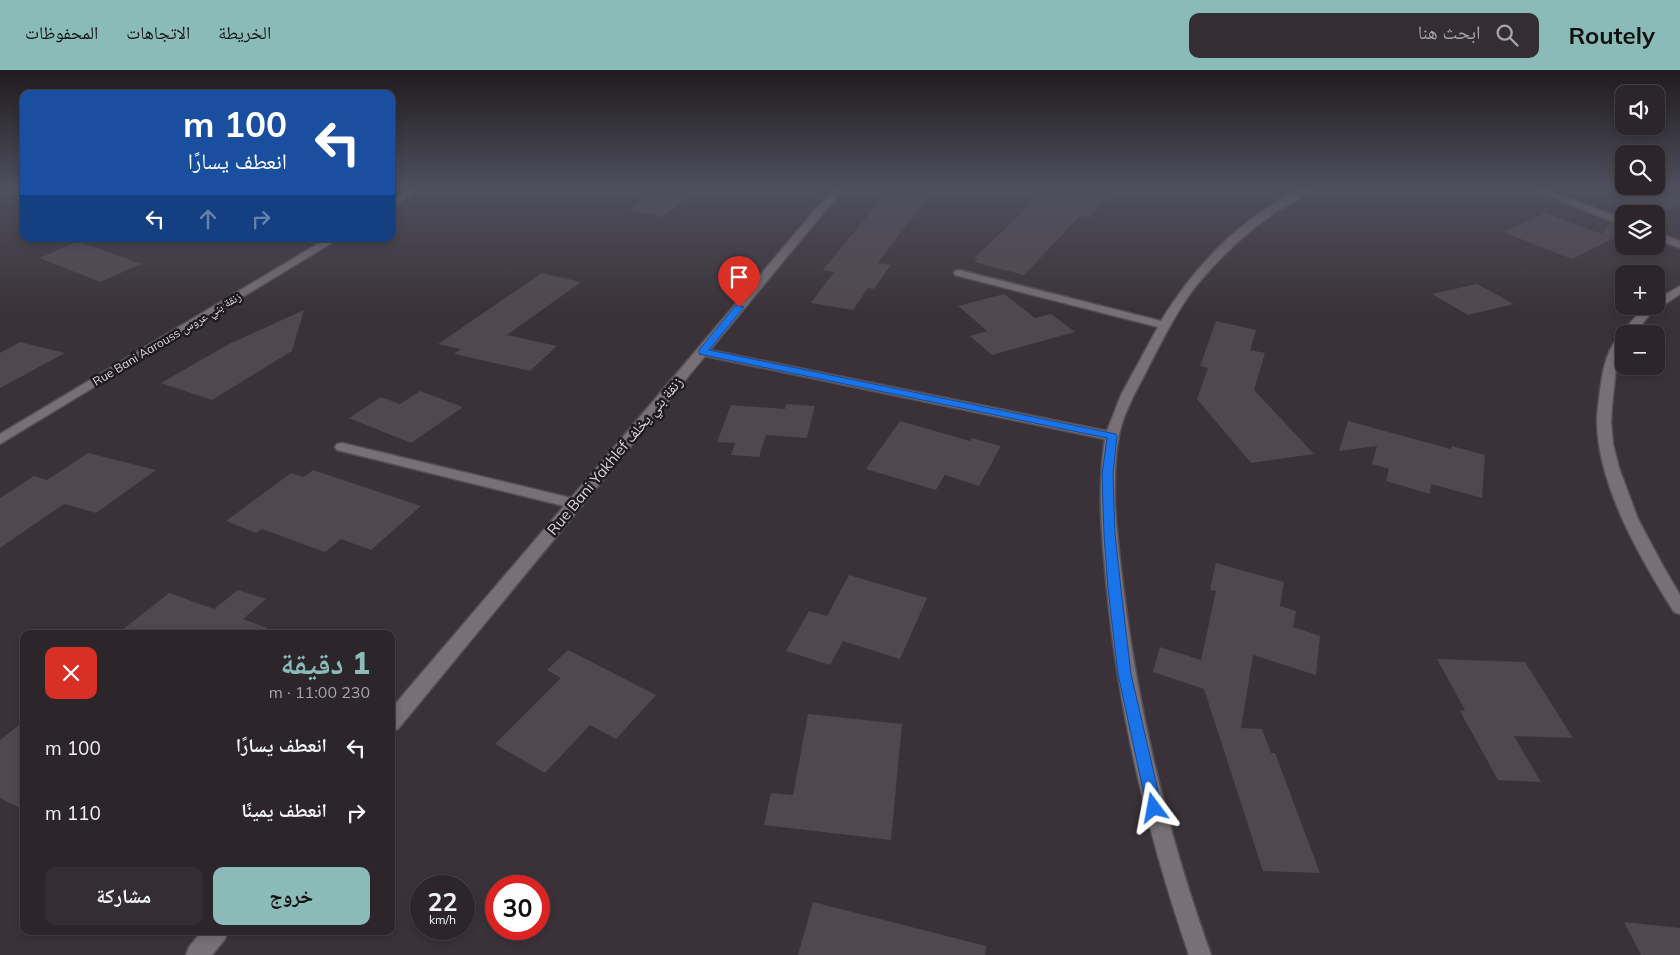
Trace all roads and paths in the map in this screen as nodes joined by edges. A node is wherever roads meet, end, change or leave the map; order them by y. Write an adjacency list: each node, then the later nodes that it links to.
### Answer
1 (804, 230): 12 (street, Rue Bani Yakhlef زنقة بني يخلف)
2 (1243, 230): 10 (street)
3 (1665, 238): 5 (street)
4 (329, 242): 15 (street, Rue Bani Aarouss زنقة بني عروس)
5 (1680, 244)
6 (959, 273): 10 (street)
7 (1680, 289): 8 (street)
8 (1665, 299)
9 (1644, 315): 11 (street)
10 (1163, 324): 14 (street)
11 (1635, 325)
12 (702, 352): 14 (street); 17 (street, Rue Bani Yakhlef زنقة بني يخلف)
13 (1615, 355): 18 (street)
14 (1112, 436): 22 (street)
15 (0, 440)
16 (342, 447): 17 (street)
17 (575, 504): 19 (street, Rue Bani Yakhlef زنقة بني يخلف)
18 (1680, 608)
19 (395, 718)
20 (214, 935): 21 (street)
21 (197, 955)
22 (1200, 955)

